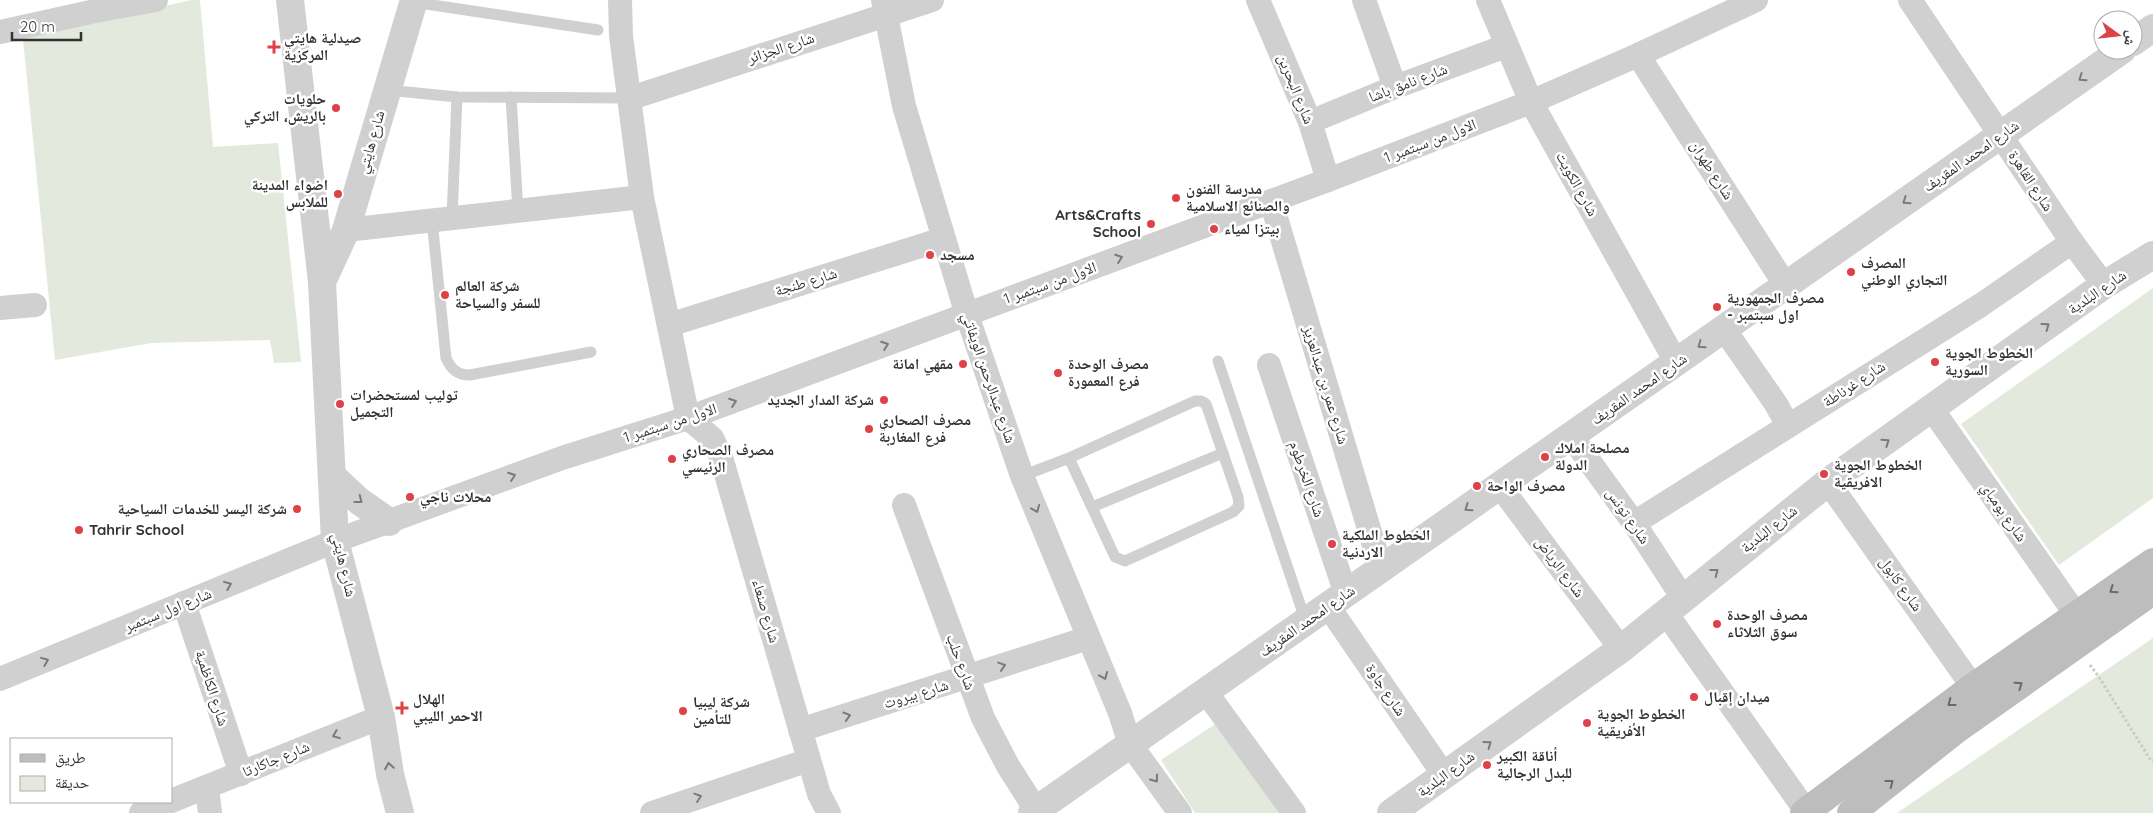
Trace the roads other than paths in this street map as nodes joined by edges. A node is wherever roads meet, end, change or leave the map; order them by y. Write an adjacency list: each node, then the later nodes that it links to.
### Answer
1 (156, 0): 11 (street)
2 (290, 0): 35 (street, شارع هايتي)
3 (620, 0): 22 (street)
4 (932, 0): 12 (street, شارع الجزائر)
5 (1258, 0): 24 (street, شارع البحرين)
6 (1364, 0): 18 (street)
7 (1488, 0): 15 (street, شارع الكويت)
8 (1756, 0): 16 (street, الاول من سبتمبر 1)
9 (1910, 0): 25 (street, شارع القاهرة)
10 (408, 1): 14 (lane); 19 (street, شارع هايتي)
11 (94, 5): 13 (street)
12 (885, 7): 22 (street, شارع الجزائر); 32 (street, شارع عبدالرحمن الويفاتي)
13 (1, 27)
14 (598, 30)
15 (1506, 46): 18 (street, شارع نامق باشا); 23 (street, شارع الكويت)
16 (1638, 55): 23 (street, الاول من سبتمبر 1); 37 (street, شارع طهران)
17 (2108, 60): 25 (street, شارع امحمد المقريف, one-way to 25)
18 (1395, 87): 24 (street, شارع نامق باشا)
19 (387, 90): 20 (lane); 31 (street, شارع هايتي)
20 (457, 97): 21 (lane); 30 (lane)
21 (511, 97): 22 (lane); 29 (lane)
22 (631, 98): 27 (street)
23 (1531, 102): 26 (street, الاول من سبتمبر 1); 45 (street, شارع الكويت)
24 (1310, 122): 26 (street, شارع البحرين)
25 (2001, 135): 33 (street, شارع القاهرة); 37 (street, شارع امحمد المقريف, one-way to 37)
26 (1328, 180): 28 (street, الاول من سبتمبر 1)
27 (642, 197): 29 (street); 41 (street)
28 (1271, 201): 40 (street, الاول من سبتمبر 1, one-way to 28); 63 (street, شارع عمر بن عبدالعزيز)
29 (518, 211): 30 (street)
30 (442, 219): 31 (street); 43 (lane)
31 (346, 230): 35 (street, شارع هايتي)
32 (943, 239): 40 (street, شارع عبدالرحمن الويفاتي); 41 (street, شارع طنجة)
33 (2072, 242): 36 (street, شارع القاهرة); 49 (street, شارع غرناطة)
34 (2153, 255): 36 (street, شارع البلدية)
35 (322, 282): 53 (street, شارع هايتي)
36 (2104, 285): 47 (street, شارع البلدية, one-way to 36)
37 (1786, 286): 42 (street, شارع امحمد المقريف)
38 (35, 304): 39 (street)
39 (0, 308)
40 (967, 314): 48 (street, الاول من سبتمبر 1, one-way to 40); 54 (street, شارع عبدالرحمن الويفاتي)
41 (669, 325): 48 (street)
42 (1724, 329): 45 (street, شارع امحمد المقريف, one-way to 45); 49 (street)
43 (591, 352)
44 (1218, 361): 69 (lane)
45 (1676, 362): 50 (street, شارع امحمد المقريف)
46 (1269, 364): 65 (street, شارع الخرطوم)
47 (1932, 409): 55 (street, شارع البلدية, one-way to 47); 68 (street, شارع بومباي)
48 (688, 418): 59 (street, الاول من سبتمبر 1, one-way to 48); 77 (street, شارع صنعاء)
49 (1788, 426): 60 (street, شارع غرناطة)
50 (1571, 436): 56 (street, شارع امحمد المقريف); 60 (street, شارع تونس)
51 (1223, 453): 52 (lane); 58 (lane); 58 (lane)
52 (1069, 458): 54 (lane); 58 (lane)
53 (332, 476): 59 (street, one-way to 59); 61 (street, شارع هايتي)
54 (1022, 476): 70 (street, شارع عبدالرحمن الويفاتي, one-way to 70)
55 (1828, 482): 67 (street, شارع البلدية, one-way to 55); 74 (street, شارع كابول)
56 (1500, 486): 63 (street, شارع امحمد المقريف, one-way to 63); 71 (street, شارع الرياض)
57 (904, 505): 72 (street, شارع حلب)
58 (1092, 507)
59 (389, 522): 61 (street, الاول من سبتمبر 1)
60 (1634, 523): 67 (street, شارع تونس)
61 (335, 542): 66 (street, شارع اول سبتمبر, one-way to 61); 76 (street, شارع هايتي)
62 (2153, 562): 68 (main road, one-way to 68)
63 (1381, 569): 65 (street, شارع امحمد المقريف)
64 (2153, 591): 95 (main road, one-way to 64)
65 (1337, 600): 69 (street, شارع امحمد المقريف); 81 (street, شارع جاوة)
66 (184, 603): 73 (street, شارع اول سبتمبر, one-way to 66); 80 (street, شارع الكاظمية)
67 (1674, 606): 71 (street, شارع البلدية); 86 (street, شارع تونس)
68 (2077, 616): 74 (main road)
69 (1306, 622): 75 (street, شارع امحمد المقريف)
70 (1088, 638): 72 (street, شارع بيروت, one-way to 70); 78 (street, شارع عبدالرحمن الويفاتي, one-way to 78)
71 (1621, 649): 81 (street, شارع البلدية, one-way to 71)
72 (967, 678): 77 (street, شارع بيروت, one-way to 72); 85 (street, شارع حلب)
73 (0, 679)
74 (1973, 687): 86 (main road, one-way to 86)
75 (1206, 692): 78 (street, شارع امحمد المقريف); 93 (street)
76 (382, 718): 80 (street, شارع جاكارتا, one-way to 80); 89 (street, شارع هايتي, one-way to 76)
77 (800, 730): 79 (street, شارع صنعاء)
78 (1130, 744): 85 (street, شارع امحمد المقريف); 92 (street, شارع عبدالرحمن الويفاتي, one-way to 92)
79 (809, 760): 90 (street, one-way to 79); 91 (street, شارع صنعاء)
80 (240, 774): 82 (street, شارع جاكارتا)
81 (1444, 775): 94 (street, شارع البلدية)
82 (207, 787): 83 (street, شارع جاكارتا); 88 (street)
83 (172, 800)
84 (165, 803): 87 (street, شارع جاكارتا)
85 (1034, 812)
86 (1805, 812)
87 (141, 813)
88 (210, 813)
89 (400, 813)
90 (652, 813)
91 (829, 813)
92 (1180, 813)
93 (1294, 813)
94 (1391, 813)
95 (1851, 813)

